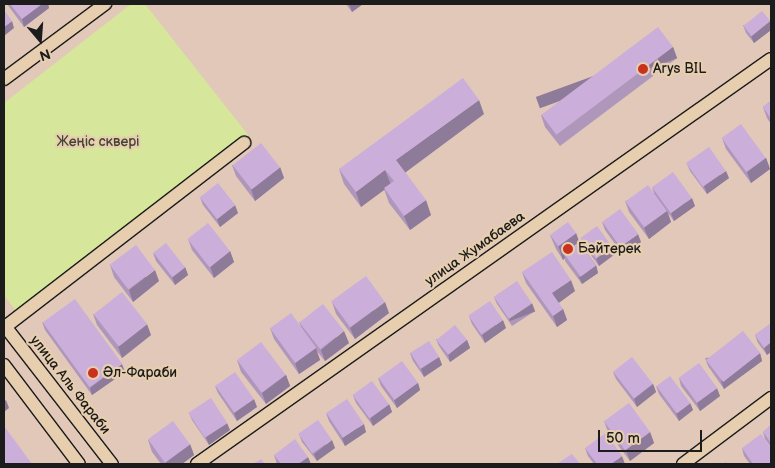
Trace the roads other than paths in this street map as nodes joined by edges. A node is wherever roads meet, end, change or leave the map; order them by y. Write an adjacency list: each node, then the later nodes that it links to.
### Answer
1 (105, 4): 3 (street)
2 (771, 59): 10 (street, улица Жумабаева)
3 (4, 80)
4 (244, 143): 5 (street)
5 (5, 326): 9 (street, улица Аль Фараби)
6 (4, 365): 8 (street)
7 (771, 398): 11 (street)
8 (79, 464)
9 (112, 464)
10 (197, 464)
11 (683, 464)

